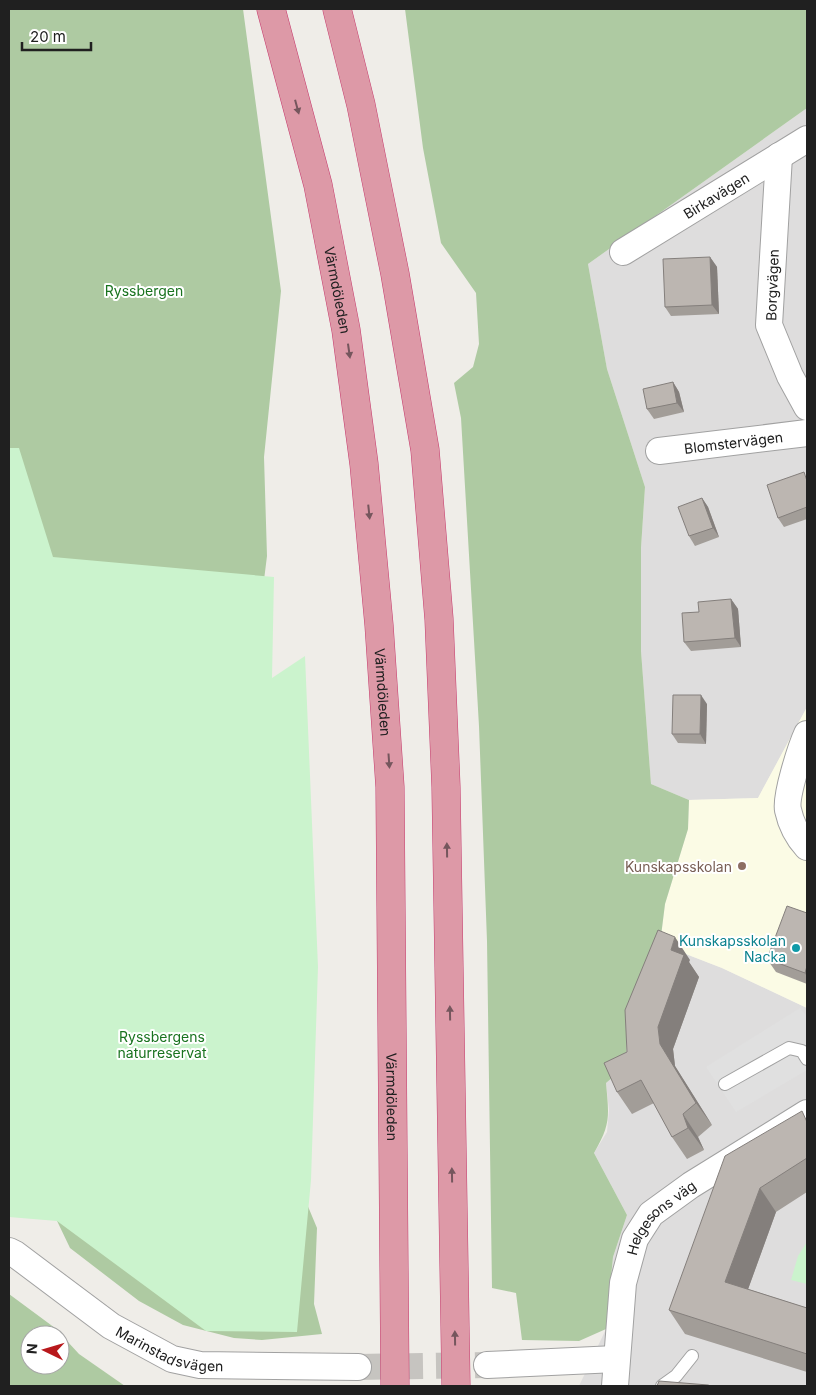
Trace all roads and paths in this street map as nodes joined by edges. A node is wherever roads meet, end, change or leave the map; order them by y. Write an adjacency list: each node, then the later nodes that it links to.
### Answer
1 (260, 9): 4 (highway)
2 (271, 9): 4 (highway, Värmdöleden)
3 (337, 9): 23 (highway, one-way to 3)
4 (289, 75): 22 (highway, Värmdöleden, one-way to 22)
5 (807, 139): 6 (street, Birkavägen)
6 (779, 156): 7 (street, Birkavägen); 8 (street, Borgvägen)
7 (623, 252)
8 (807, 407)
9 (807, 433): 10 (street, Blomstervägen)
10 (659, 451)
11 (807, 734): 12 (street)
12 (800, 787): 13 (street)
13 (807, 848)
14 (807, 1059): 15 (lane)
15 (726, 1084)
16 (807, 1113): 19 (street, Helgesons väg)
17 (9, 1251): 21 (street, Marinstadsvägen)
18 (692, 1356): 25 (lane)
19 (616, 1359): 20 (street); 24 (street, Helgesons väg)
20 (487, 1365)
21 (358, 1367)
22 (395, 1386)
23 (456, 1386)
24 (615, 1386)
25 (662, 1386)

